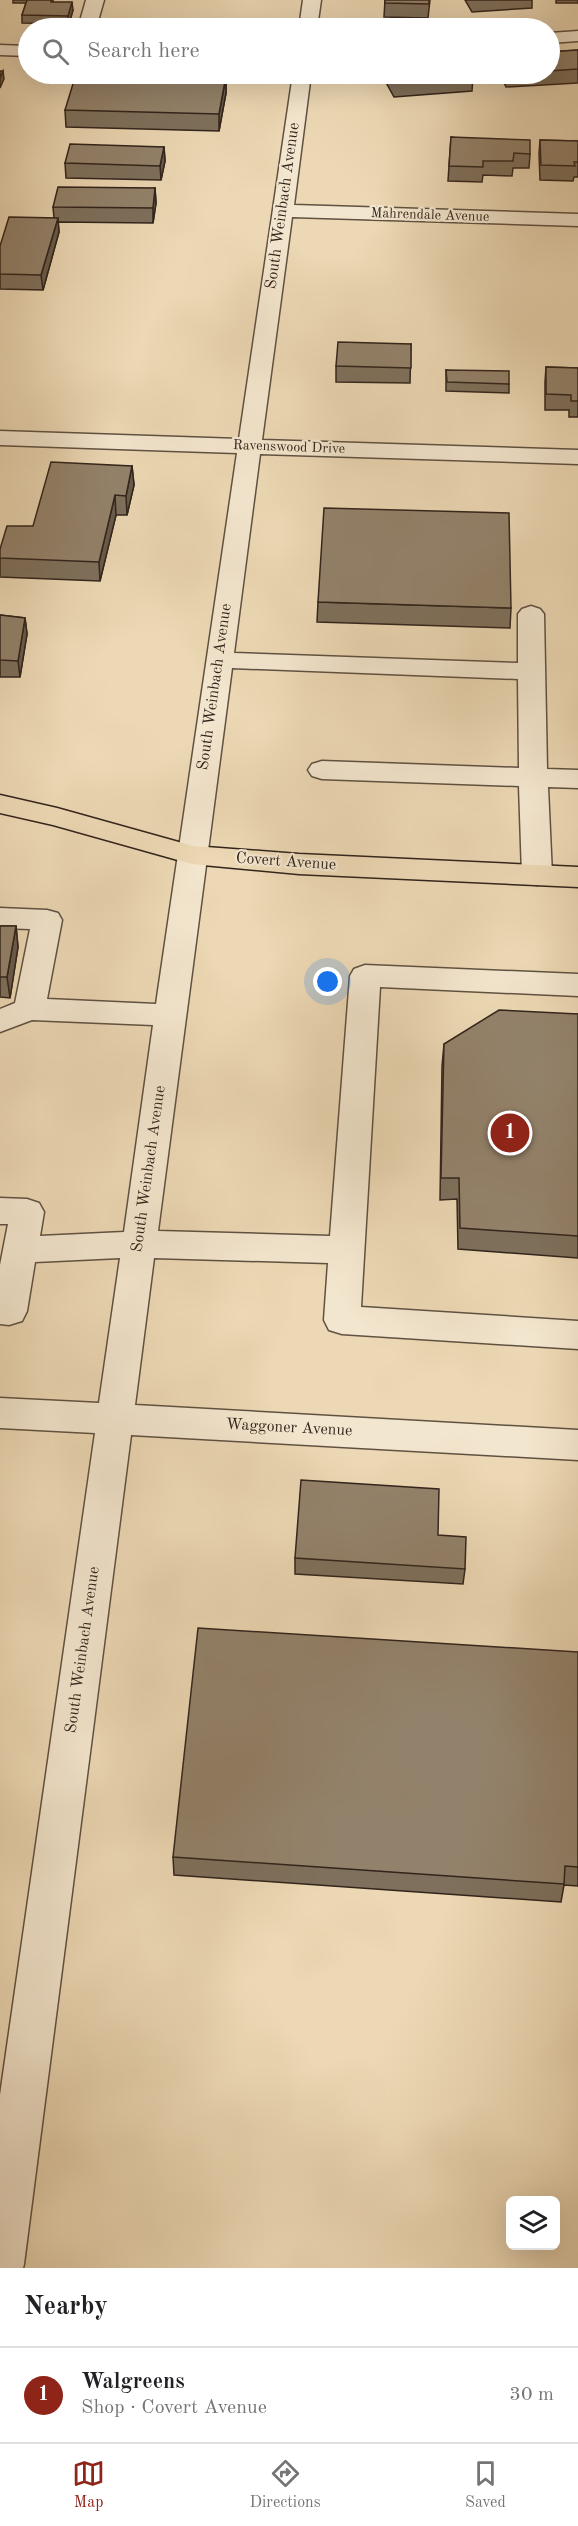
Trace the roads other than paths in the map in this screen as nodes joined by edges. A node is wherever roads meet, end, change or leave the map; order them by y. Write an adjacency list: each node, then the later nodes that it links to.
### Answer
1 (95, 0): 3 (street)
2 (312, 0): 4 (street)
3 (90, 18)
4 (309, 18)
5 (578, 36): 6 (street)
6 (560, 37)
7 (0, 50): 8 (street)
8 (18, 51)
9 (301, 84): 10 (street, South Weinbach Avenue)
10 (282, 211): 11 (street, Mahrendale Avenue); 13 (street, South Weinbach Avenue)
11 (578, 220)
12 (0, 438): 13 (street, Ravenswood Drive)
13 (249, 446): 14 (street, Ravenswood Drive); 16 (street, South Weinbach Avenue)
14 (578, 457)
15 (531, 614): 17 (street)
16 (219, 660): 17 (street); 22 (street, South Weinbach Avenue)
17 (532, 672): 19 (street)
18 (322, 770): 19 (street)
19 (532, 777): 20 (street); 23 (street)
20 (578, 779)
21 (0, 804): 22 (main road, Covert Avenue)
22 (192, 855): 23 (main road, Covert Avenue); 28 (street, South Weinbach Avenue)
23 (537, 875): 24 (main road, Covert Avenue)
24 (578, 877)
25 (0, 918): 27 (street)
26 (578, 985): 33 (street)
27 (29, 1009): 28 (street); 29 (street)
28 (170, 1015): 31 (street, South Weinbach Avenue)
29 (0, 1022)
30 (0, 1211): 32 (street)
31 (139, 1244): 32 (street); 33 (street); 37 (street, South Weinbach Avenue)
32 (20, 1250): 34 (street)
33 (345, 1250): 35 (street)
34 (0, 1310)
35 (578, 1335)
36 (0, 1413): 37 (street, Waggoner Avenue)
37 (115, 1418): 38 (street, Waggoner Avenue); 39 (street, South Weinbach Avenue)
38 (578, 1445)
39 (0, 2264)

